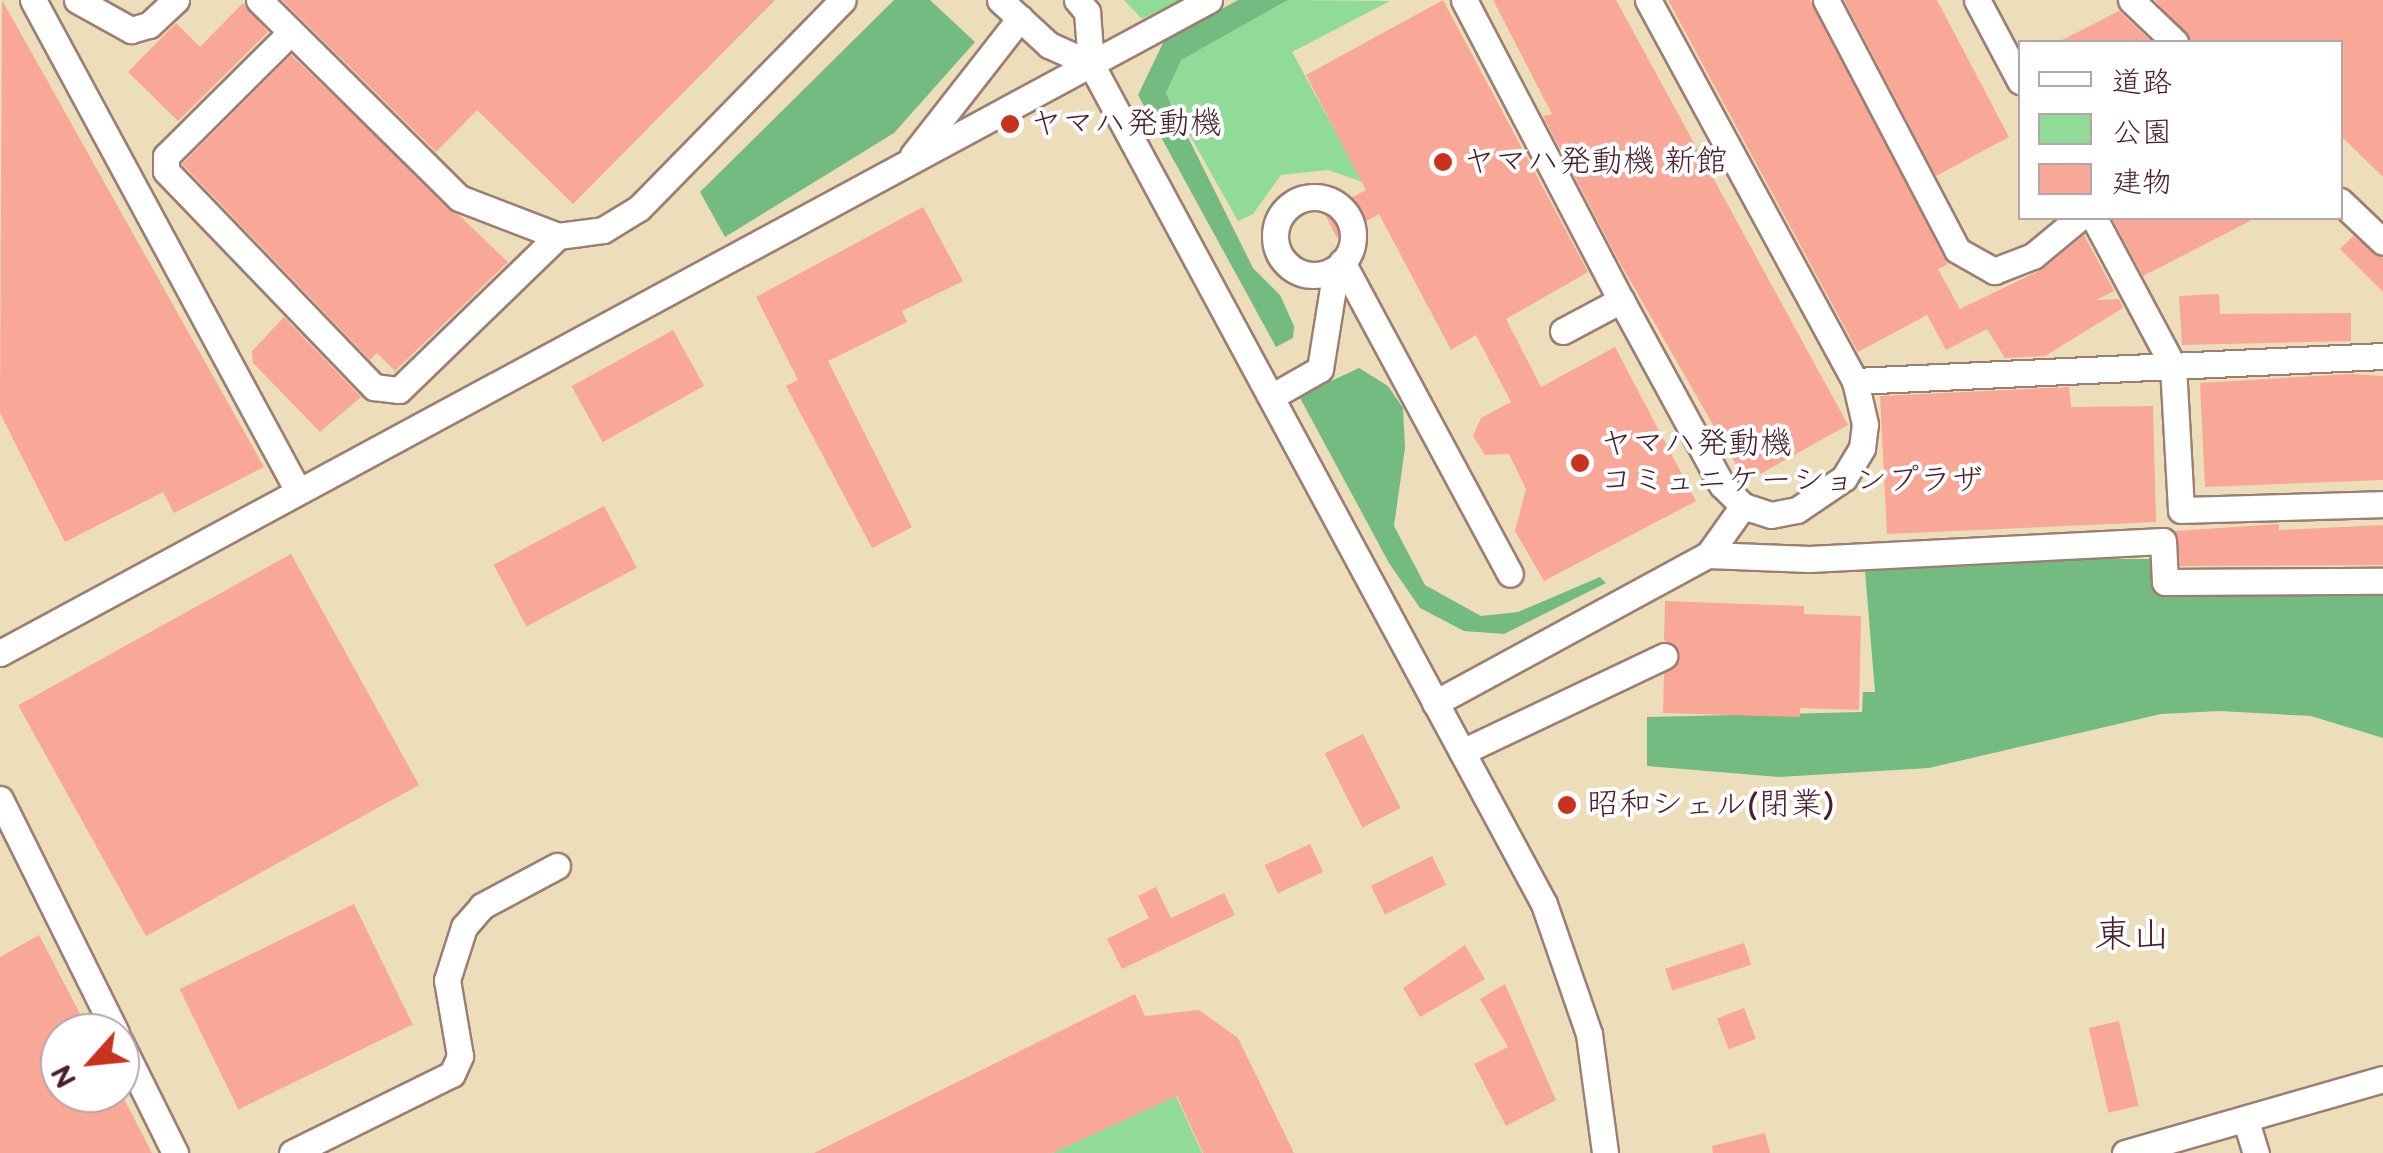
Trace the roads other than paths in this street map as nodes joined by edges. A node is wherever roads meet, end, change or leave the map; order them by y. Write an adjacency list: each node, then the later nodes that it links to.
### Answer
1 (33, 0): 31 (street)
2 (77, 0): 3 (street)
3 (176, 0)
4 (259, 0): 15 (street)
5 (843, 0): 23 (street)
6 (1000, 0): 14 (street)
7 (1077, 0): 17 (street)
8 (1209, 0): 17 (street)
9 (1464, 0): 25 (street)
10 (1648, 0): 29 (street)
11 (1826, 0): 21 (street)
12 (1977, 0): 18 (street)
13 (2131, 0): 16 (street)
14 (1020, 18): 17 (street); 19 (street)
15 (291, 32): 23 (street); 23 (street)
16 (2173, 40)
17 (1091, 64): 19 (street); 30 (street)
18 (2018, 77)
19 (907, 162): 31 (street)
20 (2343, 205): 24 (street)
21 (2077, 220)
22 (2095, 220): 28 (street)
23 (558, 236)
24 (2383, 242)
25 (1620, 300): 26 (street); 33 (street)
26 (1563, 331)
27 (2383, 356): 28 (street)
28 (2173, 366): 29 (street); 32 (street)
29 (1855, 381): 33 (street)
30 (1271, 397): 35 (street); 39 (street)
31 (298, 491): 37 (street)
32 (2383, 504)
33 (1743, 506): 34 (street)
34 (1708, 556): 36 (street); 39 (street)
35 (1510, 574)
36 (2383, 580)
37 (0, 652)
38 (1664, 656): 40 (street)
39 (1435, 702): 40 (street)
40 (1462, 752): 49 (street)
41 (0, 799): 43 (street)
42 (557, 866): 48 (street)
43 (106, 1013)
44 (2383, 1079): 46 (street)
45 (140, 1082): 47 (street)
46 (2246, 1121): 50 (street); 51 (street)
47 (175, 1153)
48 (292, 1153)
49 (1605, 1153)
50 (2125, 1153)
51 (2256, 1153)

